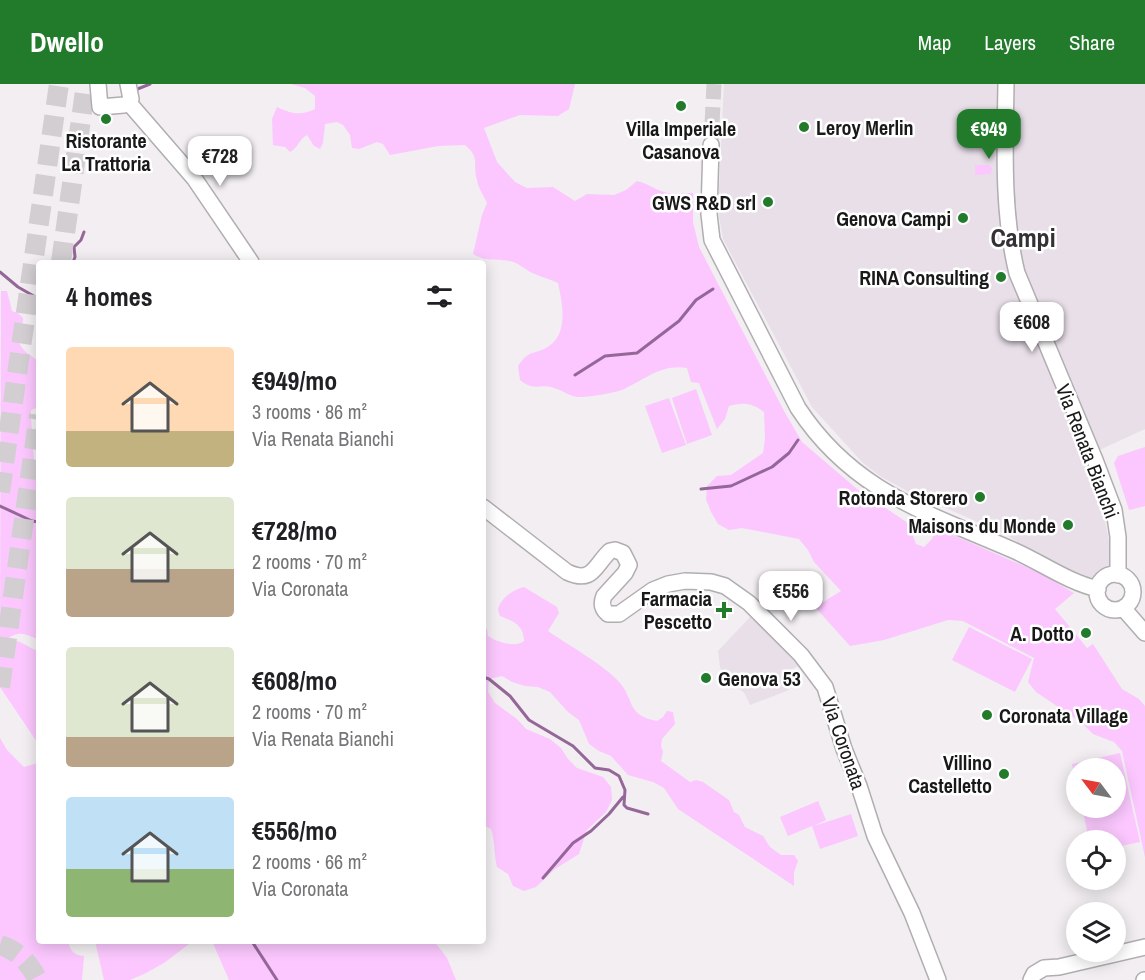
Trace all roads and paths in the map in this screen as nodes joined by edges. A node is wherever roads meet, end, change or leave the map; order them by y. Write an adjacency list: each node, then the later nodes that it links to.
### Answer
1 (98, 84): 4 (street)
2 (129, 84): 4 (street)
3 (1006, 84): 8 (street, Via Renata Bianchi)
4 (129, 103): 6 (street)
5 (711, 145): 9 (street)
6 (250, 260)
7 (486, 509): 13 (street, Via Coronata)
8 (1118, 575): 9 (street); 10 (street)
9 (1098, 589): 10 (street)
10 (1123, 608): 11 (street)
11 (1145, 633)
12 (1145, 947): 14 (street)
13 (938, 980)
14 (1031, 980)

